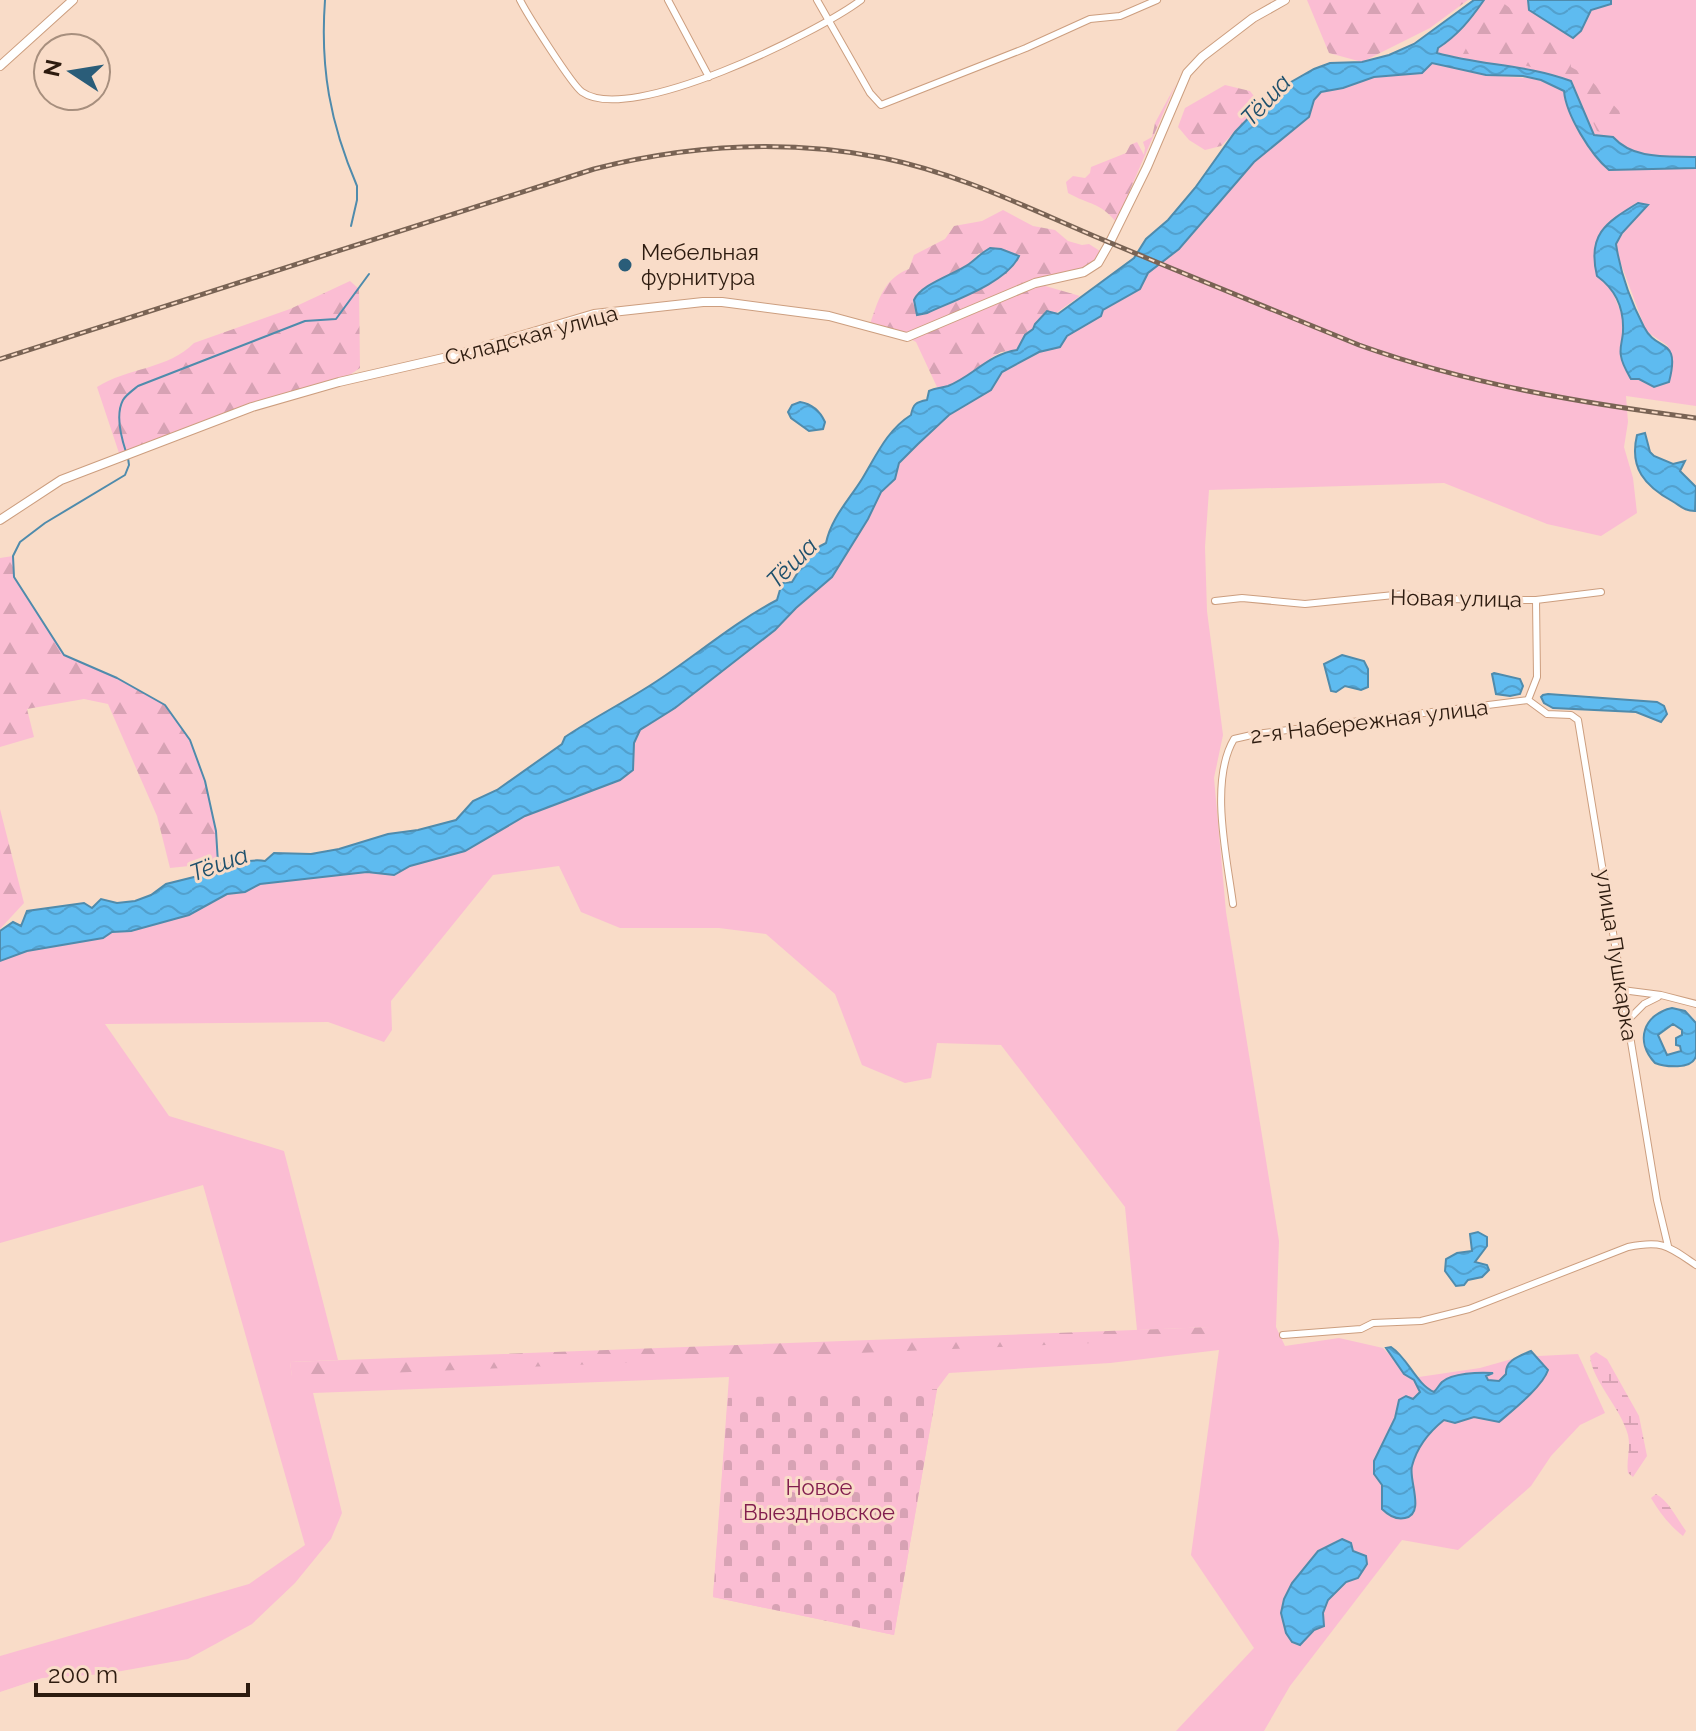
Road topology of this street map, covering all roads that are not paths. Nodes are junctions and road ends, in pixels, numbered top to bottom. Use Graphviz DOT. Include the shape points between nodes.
graph roads {
  1 [pos="73,0"];
  2 [pos="520,0"];
  3 [pos="668,0"];
  4 [pos="817,0"];
  5 [pos="861,0"];
  6 [pos="1157,0"];
  7 [pos="1285,0"];
  8 [pos="829,21"];
  9 [pos="0,66"];
  10 [pos="709,77"];
  11 [pos="0,520"];
  12 [pos="1601,592"];
  13 [pos="1536,600"];
  14 [pos="1215,601"];
  15 [pos="1528,700"];
  16 [pos="1233,904"];
  17 [pos="1622,990"];
  18 [pos="1661,995"];
  19 [pos="1696,1004"];
  20 [pos="1627,1021"];
  21 [pos="1668,1246"];
  22 [pos="1696,1265"];
  23 [pos="1283,1335"];
  1 -- 9 [label="street"];
  2 -- 10 [label="street" via="580,92 603,101 672,90"];
  3 -- 10 [label="street"];
  4 -- 8 [label="street"];
  5 -- 8 [label="street"];
  6 -- 8 [label="street" via="1120,16 1090,19 881,105"];
  7 -- 11 [label="street, Складская улица" via="1242,26 1187,73 1110,242 1098,263 1084,272 1035,283 907,337 829,316 734,303 594,314 252,407 61,480"];
  8 -- 10 [label="street"];
  12 -- 13 [label="street, Новая улица"];
  13 -- 14 [label="street, Новая улица" via="1404,594 1305,604"];
  13 -- 15 [label="street" via="1539,654"];
  15 -- 16 [label="street, 2-я Набережная улица" via="1234,739 1228,749 1222,808"];
  15 -- 17 [label="street, улица Пушкарка" via="1547,714 1578,720"];
  17 -- 18 [label="street"];
  17 -- 20 [label="street, улица Пушкарка"];
  18 -- 19 [label="street"];
  18 -- 20 [label="street"];
  20 -- 21 [label="street, улица Пушкарка"];
  21 -- 22 [label="street"];
  21 -- 23 [label="street" via="1628,1247 1469,1309 1421,1321"];
}
